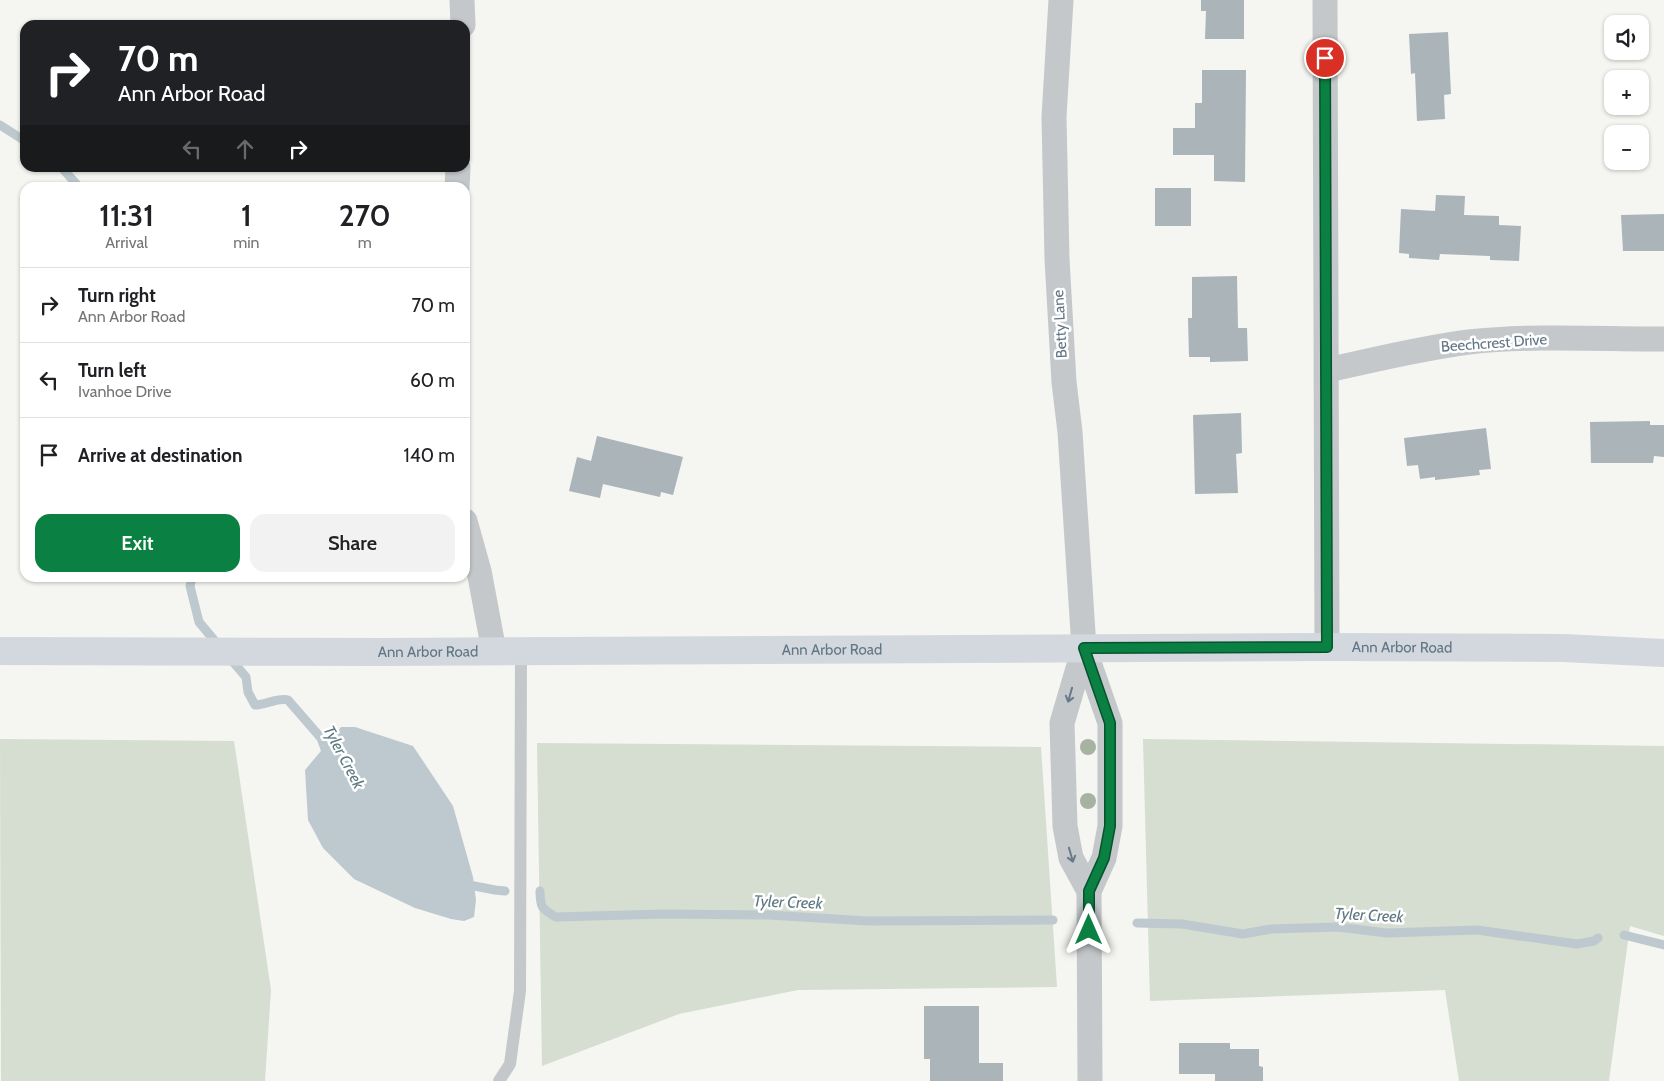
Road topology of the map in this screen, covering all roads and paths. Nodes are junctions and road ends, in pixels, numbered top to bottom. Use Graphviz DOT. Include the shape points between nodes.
graph roads {
  1 [pos="462,0"];
  2 [pos="1061,0"];
  3 [pos="1325,0"];
  4 [pos="463,20"];
  5 [pos="1664,338"];
  6 [pos="1327,370"];
  7 [pos="470,539"];
  8 [pos="1327,647"];
  9 [pos="1084,648"];
  10 [pos="0,651"];
  11 [pos="494,651"];
  12 [pos="521,651"];
  13 [pos="1664,653"];
  14 [pos="1089,891"];
  15 [pos="499,1081"];
  16 [pos="1090,1081"];
  1 -- 4 [label="street"];
  2 -- 9 [label="street, Betty Lane" via="1054,118 1057,259"];
  3 -- 6 [label="street"];
  5 -- 6 [label="street, Beechcrest Drive" via="1470,342"];
  6 -- 8 [label="street"];
  7 -- 11 [label="street"];
  8 -- 9 [label="main road, Ann Arbor Road"];
  8 -- 13 [label="main road, Ann Arbor Road" via="1564,648"];
  9 -- 12 [label="main road, Ann Arbor Road"];
  9 -- 14 [label="street" via="1110,723 1110,826 1104,858"];
  9 -- 14 [label="street, one-way" via="1062,723 1065,826 1071,858"];
  10 -- 11 [label="main road, Ann Arbor Road"];
  11 -- 12 [label="main road, Ann Arbor Road"];
  12 -- 15 [label="lane" via="520,991 510,1064"];
  14 -- 16 [label="street"];
}
